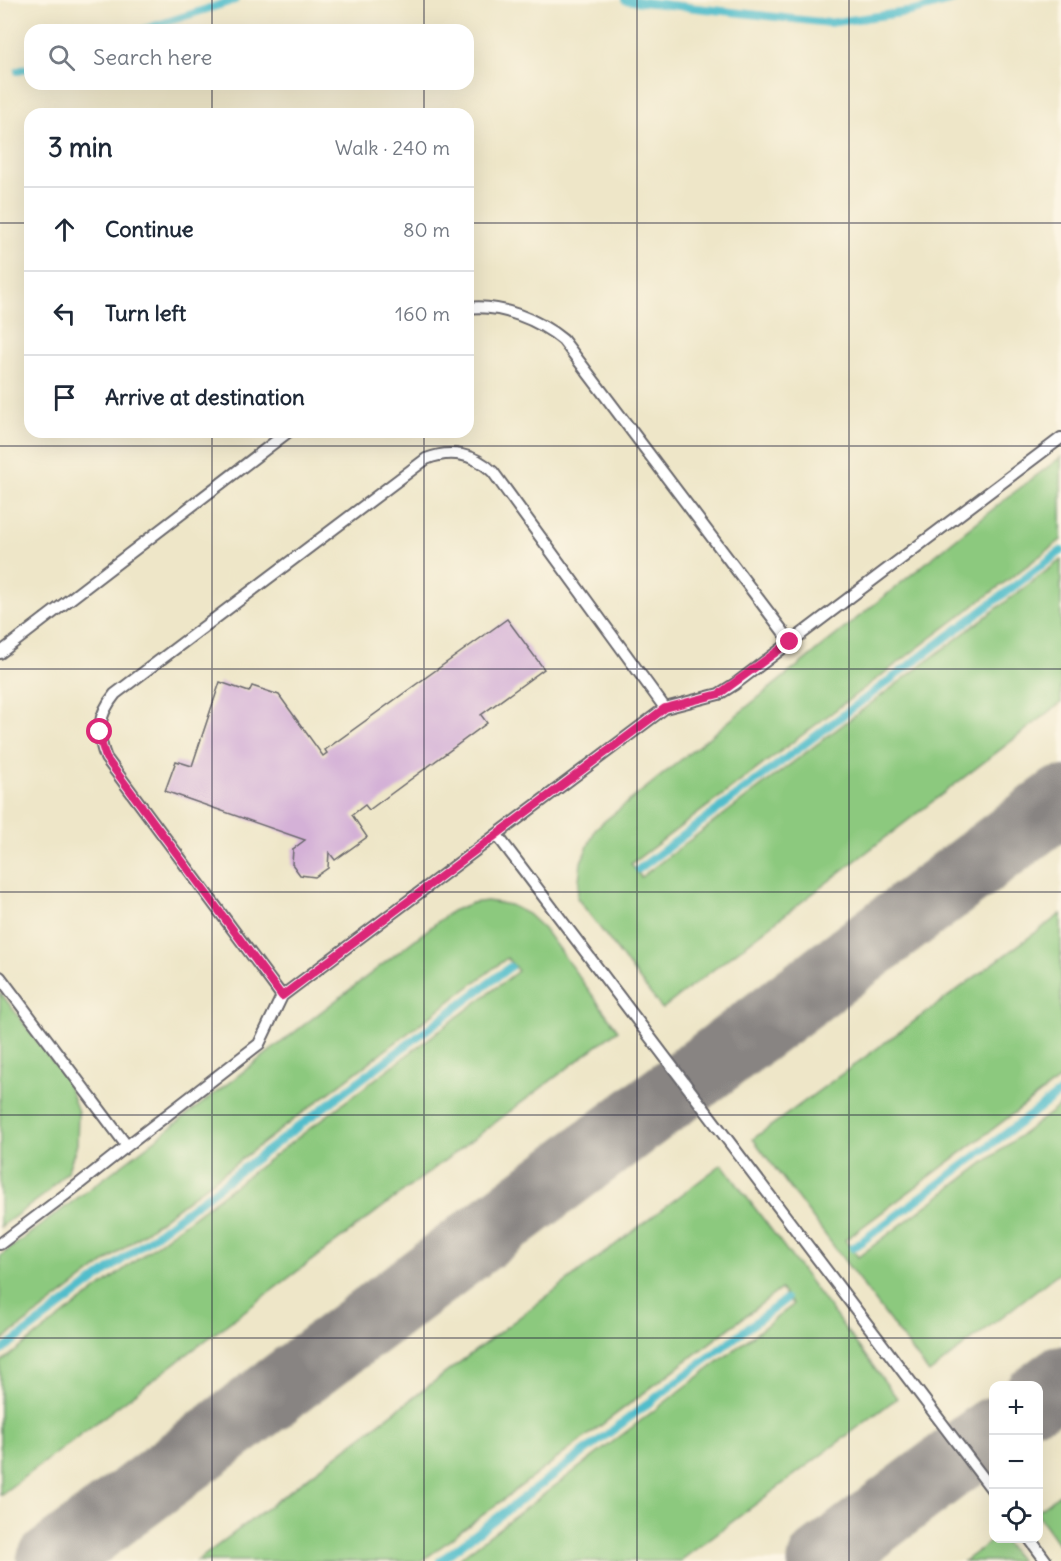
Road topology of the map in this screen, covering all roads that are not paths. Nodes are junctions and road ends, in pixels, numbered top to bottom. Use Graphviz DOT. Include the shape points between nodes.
graph roads {
  1 [pos="474,308"];
  2 [pos="280,438"];
  3 [pos="1061,438"];
  4 [pos="790,642"];
  5 [pos="0,653"];
  6 [pos="665,708"];
  7 [pos="497,835"];
  8 [pos="0,977"];
  9 [pos="282,996"];
  10 [pos="127,1146"];
  11 [pos="0,1244"];
  12 [pos="991,1489"];
  13 [pos="1032,1543"];
  14 [pos="1046,1561"];
  1 -- 4 [label="lane" via="493,309 534,321 563,340"];
  2 -- 5 [label="lane"];
  3 -- 4 [label="lane"];
  4 -- 6 [label="lane" via="719,694"];
  6 -- 7 [label="lane"];
  6 -- 9 [label="lane" via="493,472 482,462 454,453 426,459 115,694 101,719 106,758"];
  7 -- 9 [label="lane"];
  7 -- 12 [label="lane"];
  8 -- 10 [label="lane"];
  9 -- 10 [label="lane" via="259,1044"];
  10 -- 11 [label="lane"];
  13 -- 14 [label="lane"];
}
